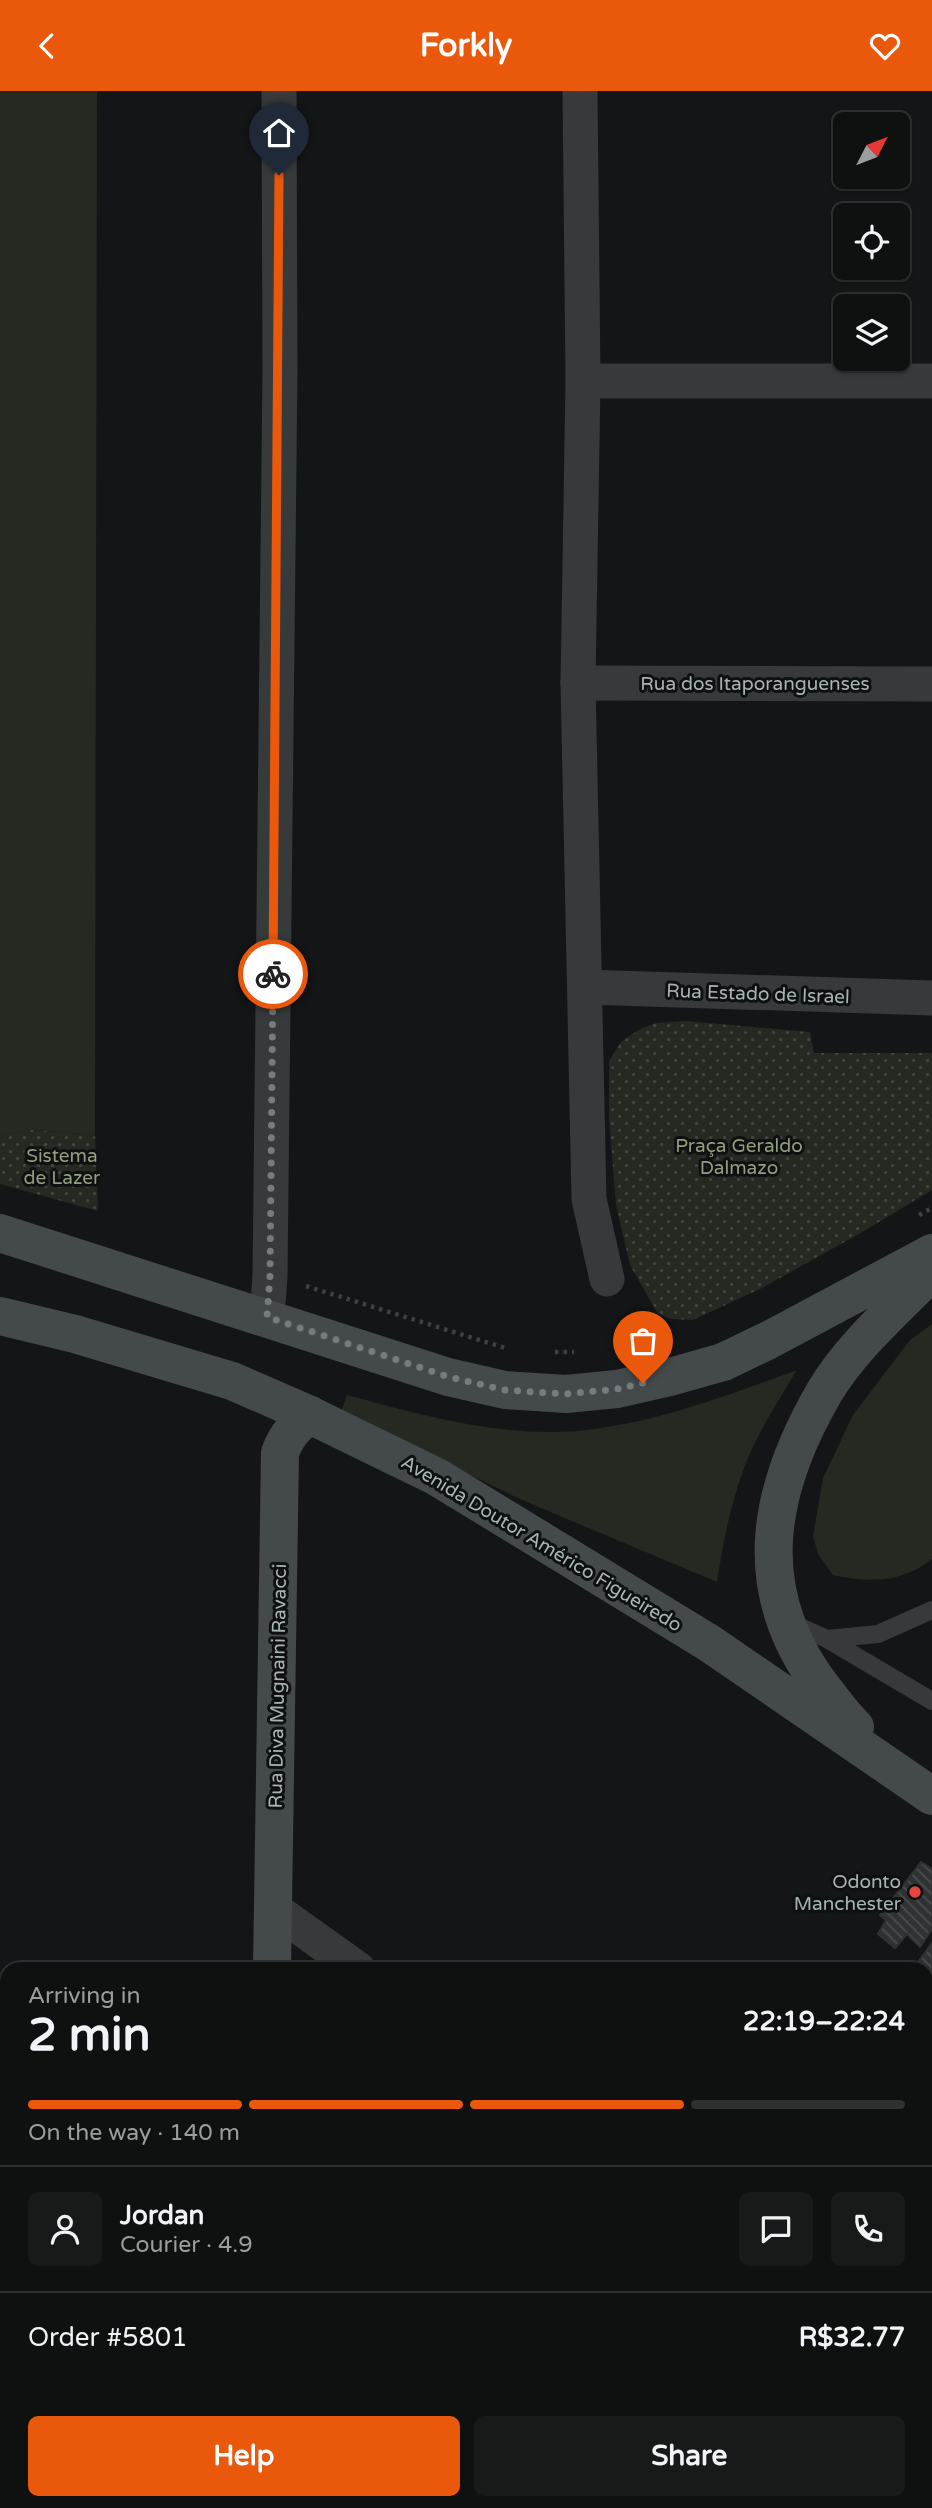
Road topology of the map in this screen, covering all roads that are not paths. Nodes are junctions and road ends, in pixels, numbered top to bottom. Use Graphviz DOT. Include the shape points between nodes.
graph roads {
  1 [pos="279,91"];
  2 [pos="580,91"];
  3 [pos="583,381"];
  4 [pos="932,381"];
  5 [pos="578,683"];
  6 [pos="932,684"];
  7 [pos="585,987"];
  8 [pos="932,998"];
  9 [pos="0,1233"];
  10 [pos="0,1253"];
  11 [pos="932,1253"];
  12 [pos="932,1271"];
  13 [pos="607,1279"];
  14 [pos="190,1296"];
  15 [pos="0,1316"];
  16 [pos="267,1317"];
  17 [pos="310,1415"];
  18 [pos="932,1610"];
  19 [pos="784,1620"];
  20 [pos="827,1639"];
  21 [pos="932,1701"];
  22 [pos="922,1788"];
  23 [pos="274,1909"];
  24 [pos="272,1962"];
  25 [pos="348,1962"];
  1 -- 16 [label="street"];
  2 -- 3 [label="street"];
  3 -- 4 [label="street"];
  3 -- 5 [label="street"];
  5 -- 6 [label="street, Rua dos Itaporanguenses"];
  5 -- 7 [label="street"];
  7 -- 8 [label="street, Rua Estado de Israel"];
  7 -- 13 [label="street" via="589,1199"];
  9 -- 14 [label="main road"];
  10 -- 14 [label="main road"];
  11 -- 16 [label="main road" via="723,1362 617,1389 566,1394 505,1390 449,1377"];
  12 -- 19 [label="main road" via="854,1352 826,1390 799,1444 774,1524 775,1587"];
  14 -- 16 [label="main road"];
  15 -- 17 [label="main road, Avenida Doutor Américo Figueiredo" via="75,1333 232,1381"];
  17 -- 22 [label="main road, Avenida Doutor Américo Figueiredo" via="449,1484 709,1643"];
  17 -- 23 [label="main road, Rua Diva Mugnaini Ravacci" via="285,1439 280,1453"];
  18 -- 20 [label="lane" via="878,1634"];
  19 -- 20 [label="lane"];
  19 -- 22 [label="main road" via="800,1653 850,1722"];
  20 -- 21 [label="lane"];
  23 -- 24 [label="main road, Rua Diva Mugnaini Ravacci"];
  23 -- 25 [label="street"];
}
